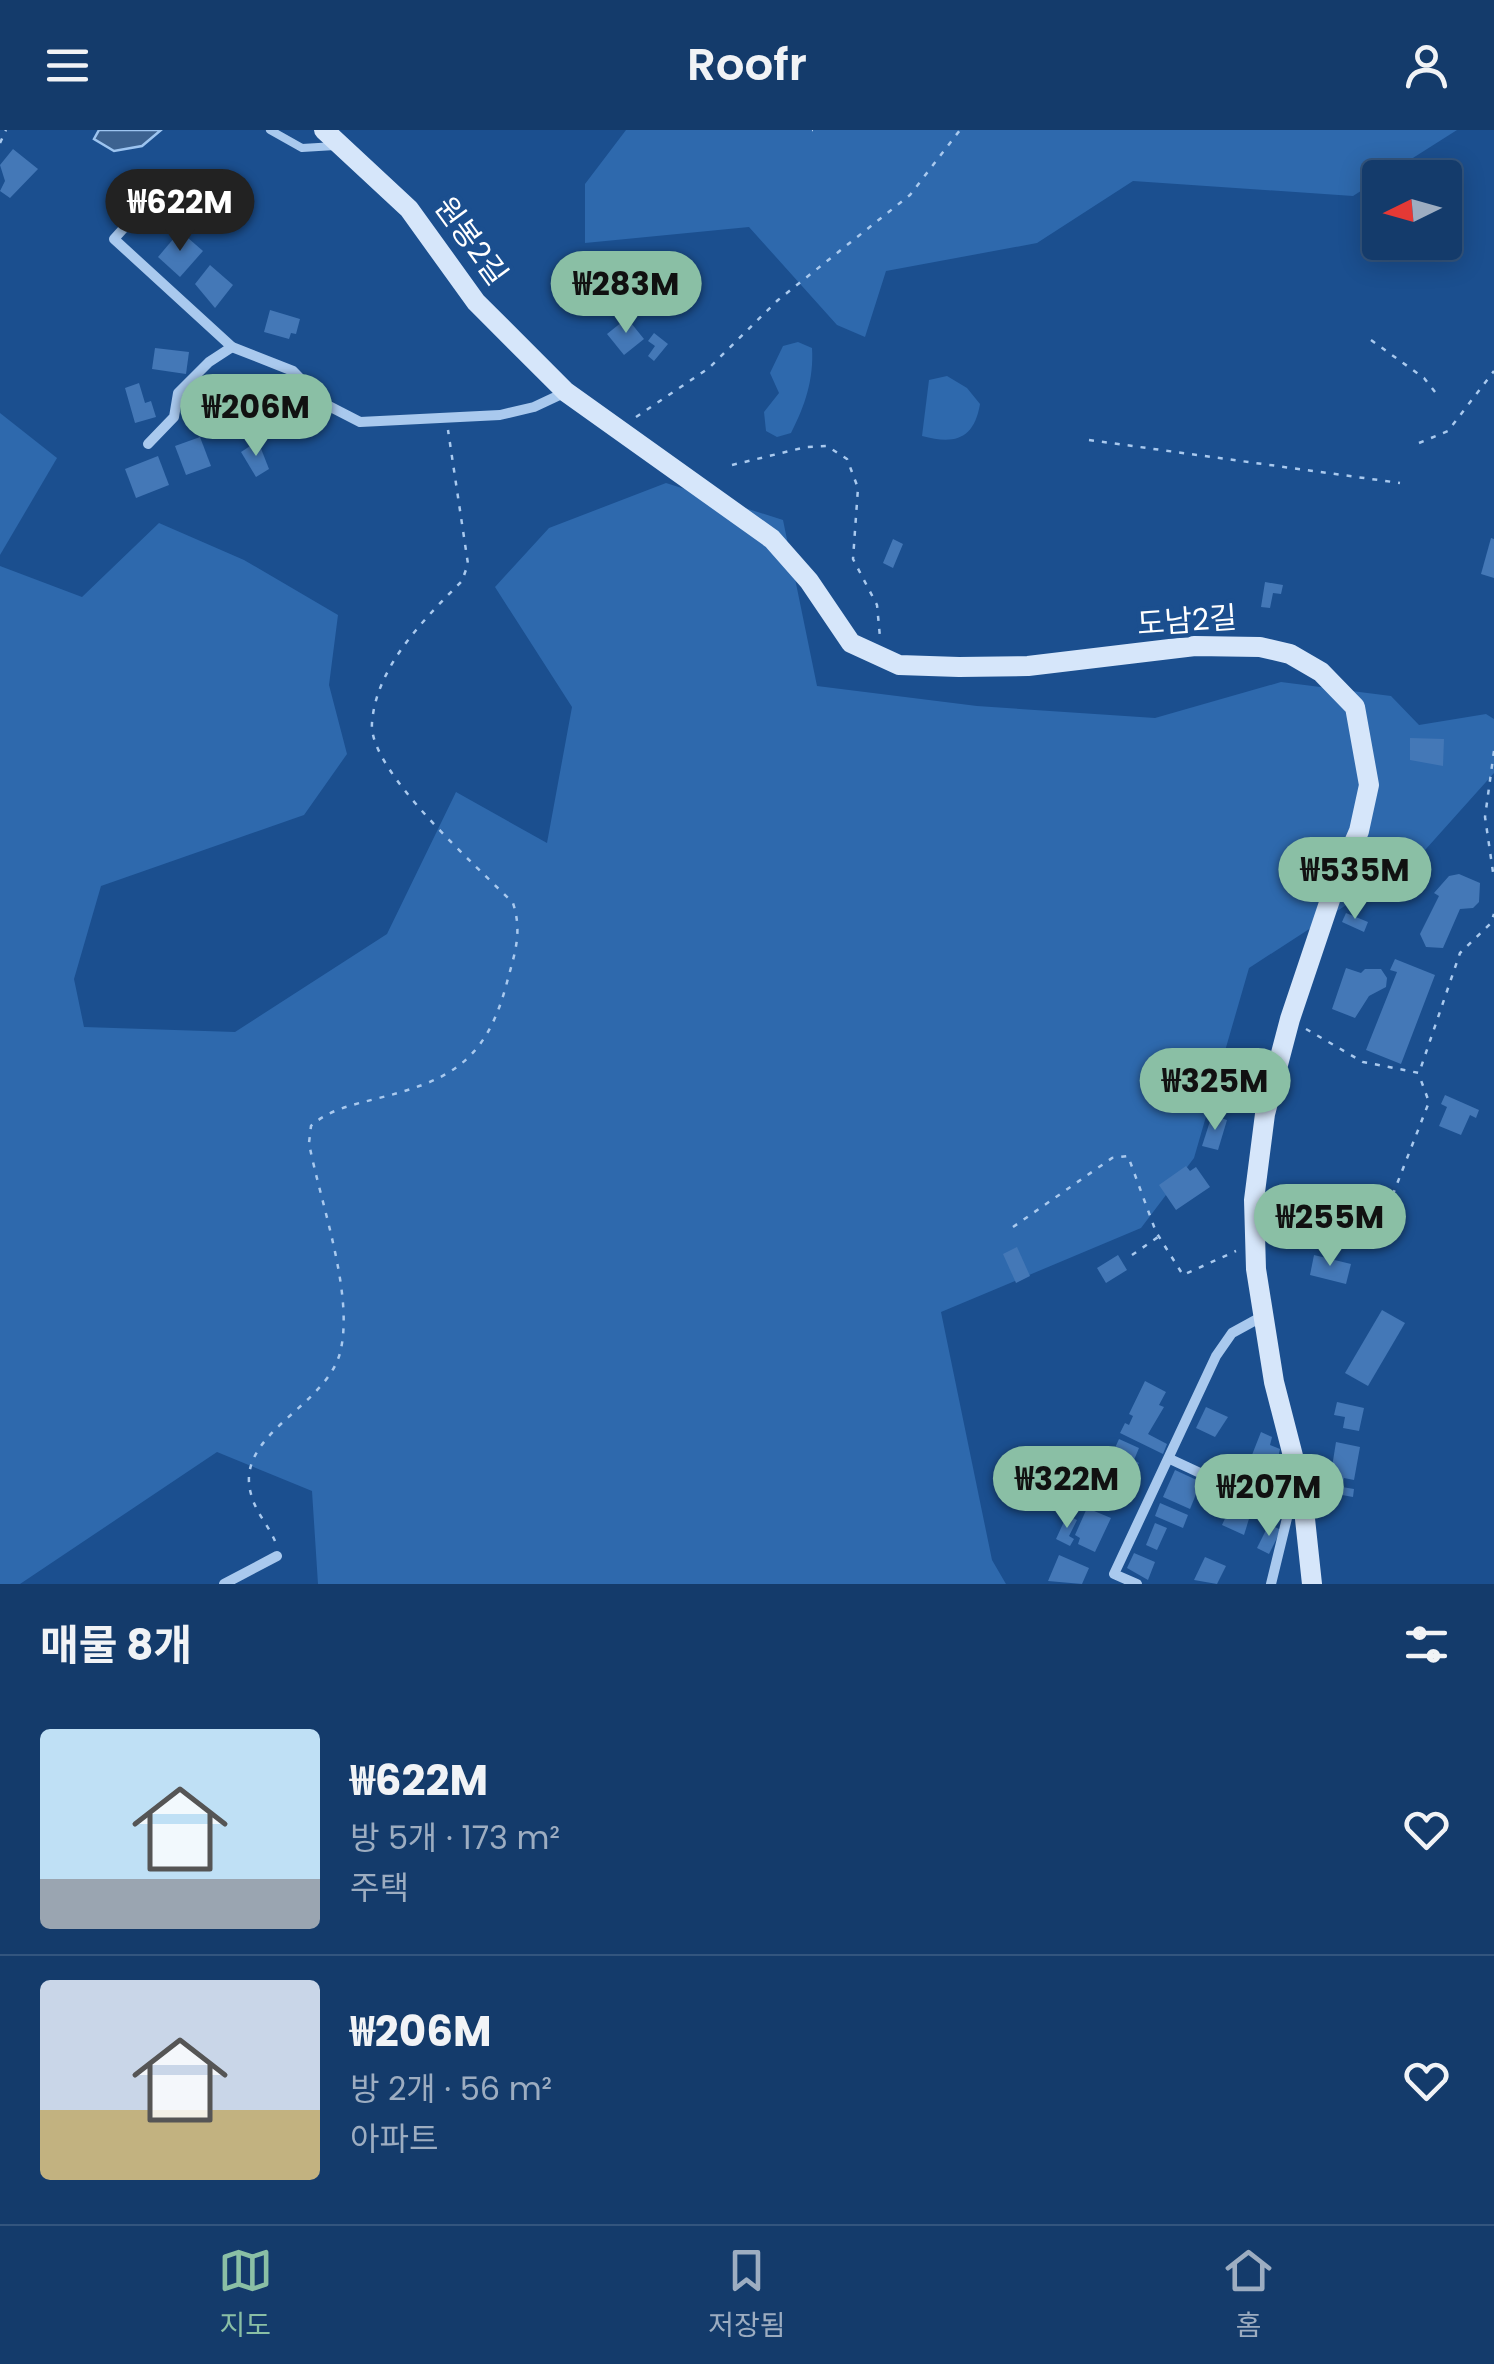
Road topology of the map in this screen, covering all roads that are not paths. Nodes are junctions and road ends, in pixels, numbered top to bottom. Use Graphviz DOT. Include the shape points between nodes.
graph roads {
  1 [pos="270,130"];
  2 [pos="324,130"];
  3 [pos="343,146"];
  4 [pos="151,198"];
  5 [pos="232,347"];
  6 [pos="566,392"];
  7 [pos="148,444"];
  8 [pos="1265,1314"];
  9 [pos="1291,1450"];
  10 [pos="1170,1460"];
  11 [pos="1288,1514"];
  12 [pos="277,1556"];
  13 [pos="224,1584"];
  14 [pos="1136,1584"];
  15 [pos="1270,1584"];
  16 [pos="1312,1584"];
  1 -- 3 [label="lane" via="302,148"];
  2 -- 3 [label="main road, 원봉2길"];
  3 -- 6 [label="main road, 원봉2길" via="410,209 476,302"];
  4 -- 5 [label="street" via="114,239"];
  5 -- 6 [label="street" via="293,371 341,416 360,422 500,415"];
  5 -- 7 [label="street" via="178,393 174,416"];
  6 -- 8 [label="main road, 도남2길" via="772,539 851,643 899,666 1028,666 1194,646 1260,647 1290,654 1336,684 1355,707 1369,785 1359,831 1290,1020 1265,1114 1254,1200"];
  8 -- 9 [label="main road, 도남2길"];
  8 -- 10 [label="street" via="1232,1333 1216,1356"];
  9 -- 11 [label="street, 도남2길"];
  9 -- 16 [label="main road"];
  10 -- 11 [label="street"];
  10 -- 14 [label="street" via="1114,1574"];
  11 -- 15 [label="street, 도남2길"];
  12 -- 13 [label="street"];
}
